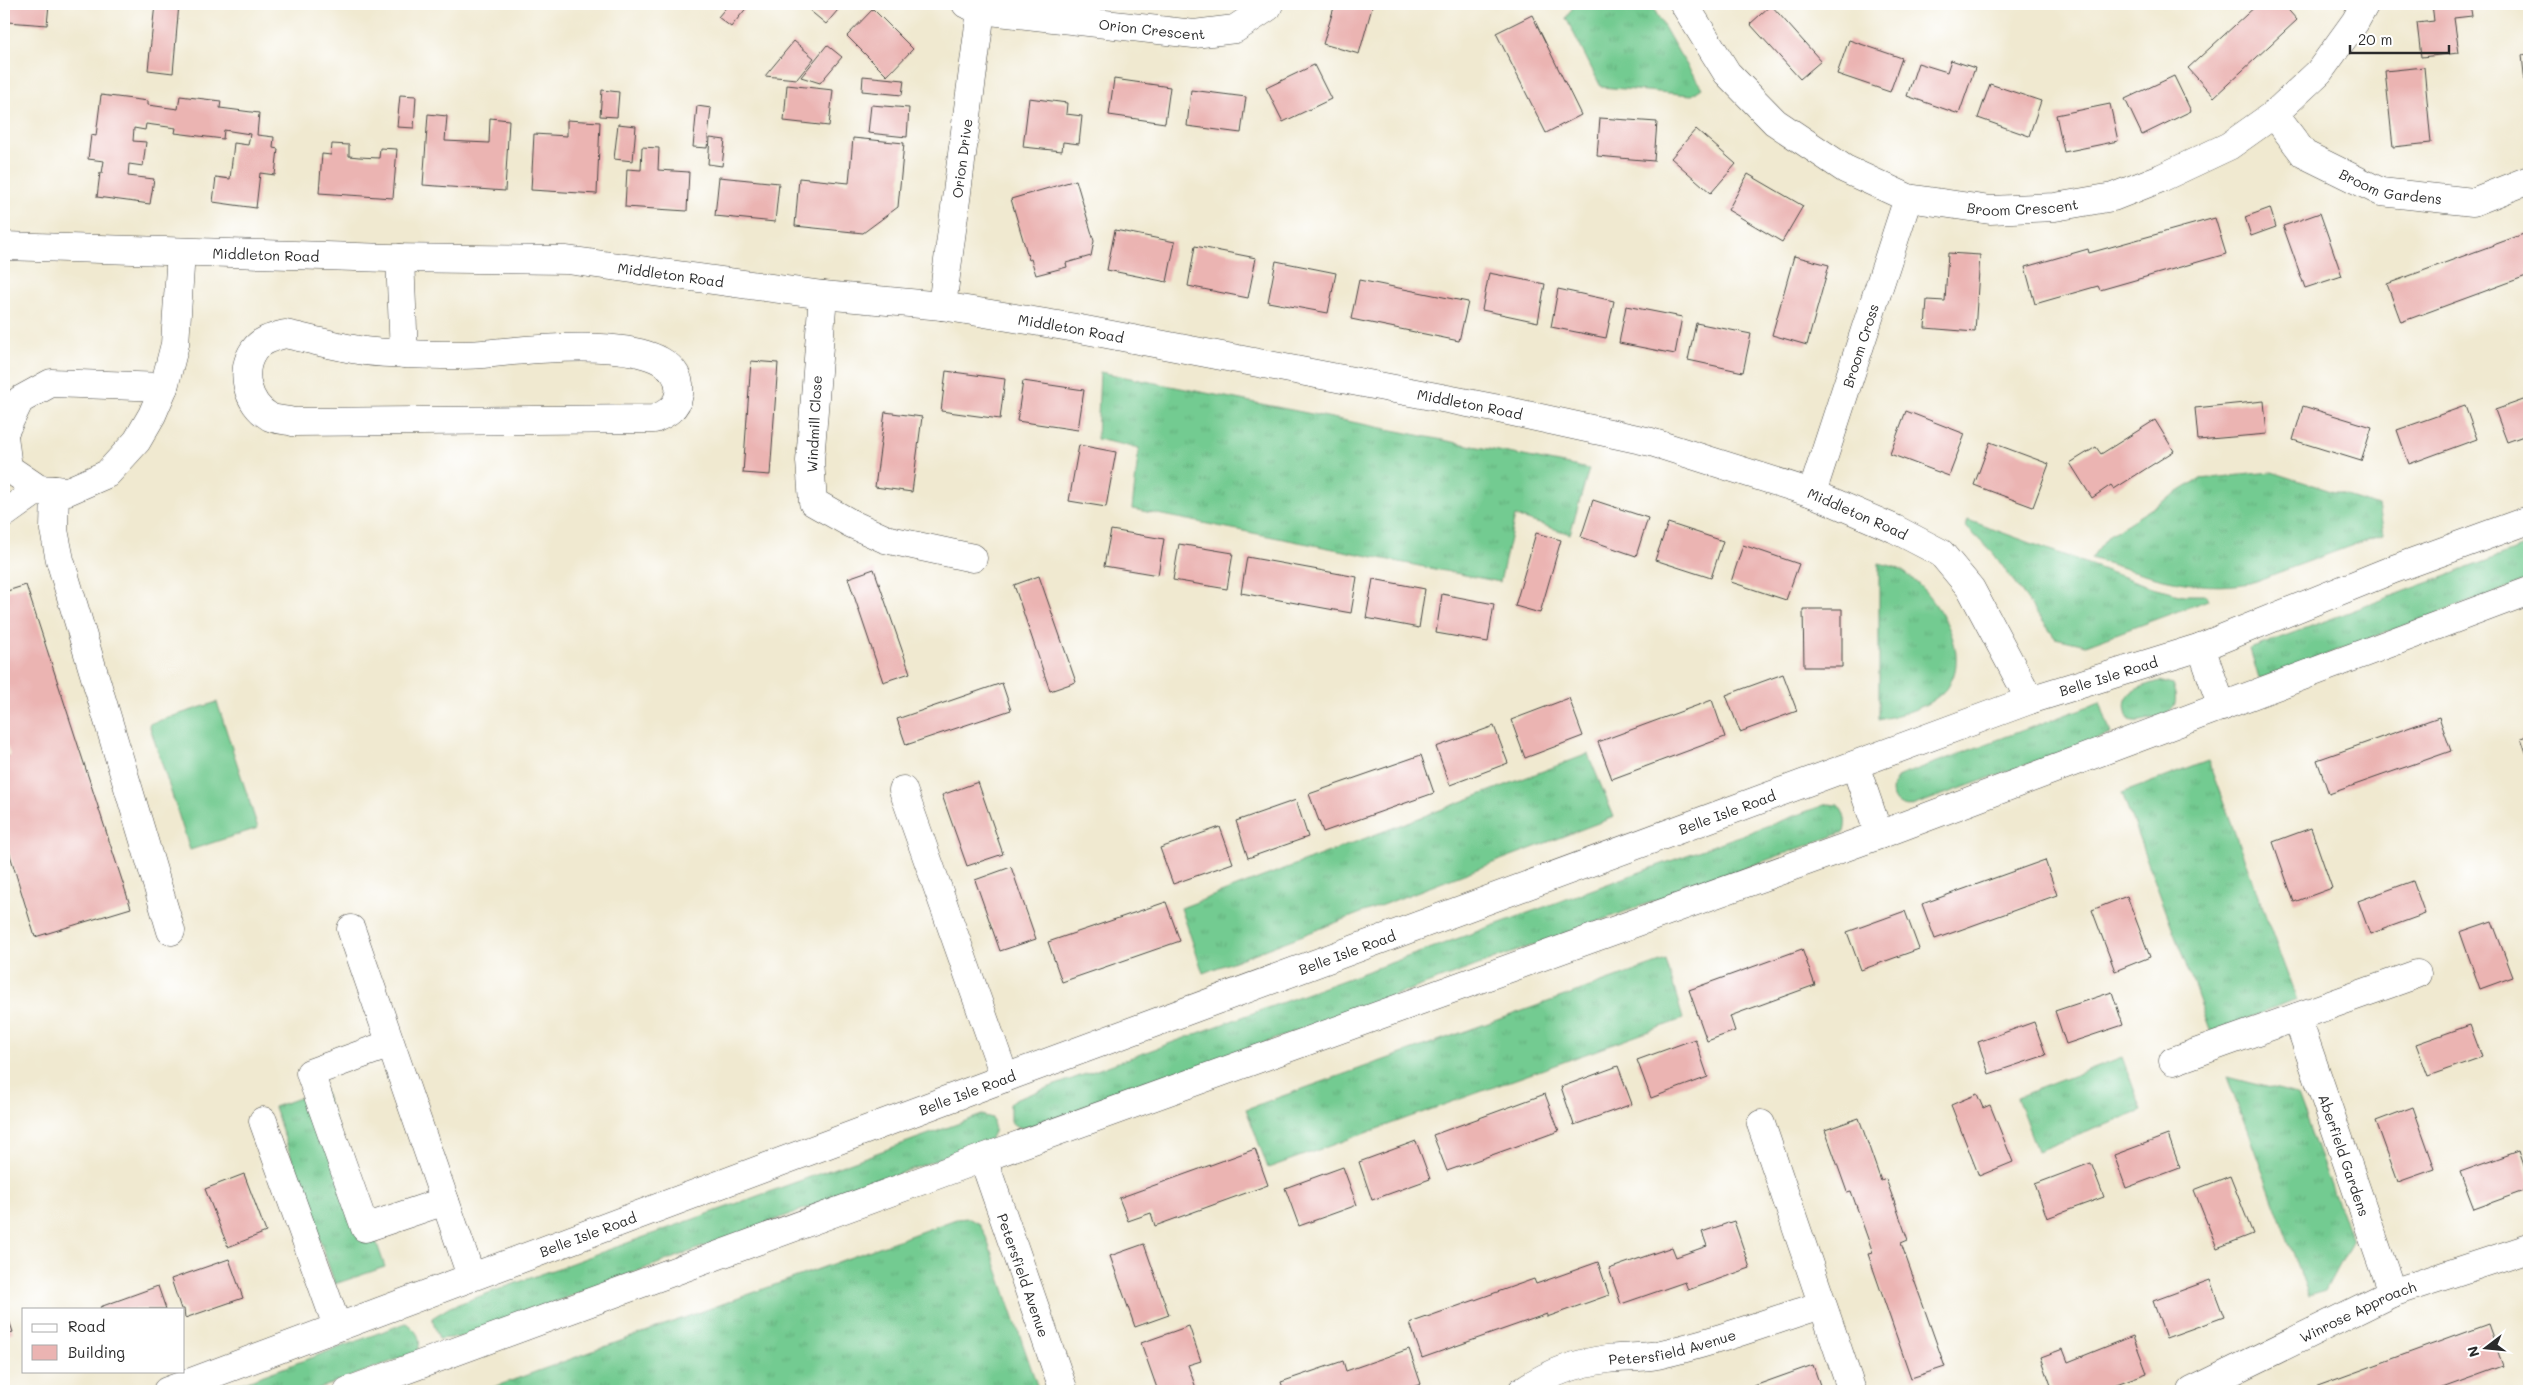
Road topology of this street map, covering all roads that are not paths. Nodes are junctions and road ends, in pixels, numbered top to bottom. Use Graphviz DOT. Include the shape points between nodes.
graph roads {
  1 [pos="1269,4"];
  2 [pos="1684,4"];
  3 [pos="2365,4"];
  4 [pos="973,7"];
  5 [pos="2274,114"];
  6 [pos="2529,180"];
  7 [pos="1908,198"];
  8 [pos="4,246"];
  9 [pos="181,252"];
  10 [pos="400,258"];
  11 [pos="823,294"];
  12 [pos="942,306"];
  13 [pos="404,354"];
  14 [pos="164,387"];
  15 [pos="4,434"];
  16 [pos="47,490"];
  17 [pos="1812,493"];
  18 [pos="4,514"];
  19 [pos="2529,520"];
  20 [pos="973,558"];
  21 [pos="2529,591"];
  22 [pos="2201,648"];
  23 [pos="2030,700"];
  24 [pos="2222,706"];
  25 [pos="1855,766"];
  26 [pos="903,790"];
  27 [pos="1879,835"];
  28 [pos="351,929"];
  29 [pos="172,931"];
  30 [pos="2417,974"];
  31 [pos="2296,1017"];
  32 [pos="390,1044"];
  33 [pos="2173,1062"];
  34 [pos="1005,1078"];
  35 [pos="263,1121"];
  36 [pos="1761,1124"];
  37 [pos="983,1158"];
  38 [pos="445,1201"];
  39 [pos="2529,1248"];
  40 [pos="471,1276"];
  41 [pos="2392,1293"];
  42 [pos="1822,1305"];
  43 [pos="337,1326"];
  44 [pos="167,1391"];
  45 [pos="348,1391"];
  46 [pos="1064,1391"];
  47 [pos="1522,1391"];
  48 [pos="1852,1391"];
  49 [pos="2192,1391"];
  1 -- 4 [label="street, Orion Crescent" via="1235,29 1194,34"];
  2 -- 7 [label="street, Broom Crescent" via="1727,73 1775,122 1845,169"];
  3 -- 5 [label="street, Broom Crescent" via="2319,72"];
  4 -- 12 [label="street, Orion Drive"];
  5 -- 6 [label="street, Broom Gardens" via="2304,154 2380,192 2472,202"];
  5 -- 7 [label="street, Broom Crescent" via="2229,146 2113,197 2055,207 1990,210"];
  7 -- 17 [label="street, Broom Cross"];
  8 -- 9 [label="street, Middleton Road"];
  9 -- 10 [label="street, Middleton Road"];
  9 -- 14 [label="street" via="175,344"];
  10 -- 11 [label="street, Middleton Road" via="567,260"];
  10 -- 13 [label="street"];
  11 -- 12 [label="street, Middleton Road"];
  11 -- 20 [label="street, Windmill Close" via="810,460 813,502 885,539"];
  12 -- 17 [label="street, Middleton Road" via="1070,327 1499,409 1651,442"];
  13 -- 13 [label="street" via="616,348 665,364 680,385 679,396 675,405 654,419 293,422 272,418 260,409 248,388 247,365 254,349 267,339 285,334 360,351"];
  14 -- 15 [label="street" via="51,383 20,400"];
  14 -- 16 [label="street" via="137,441 107,474 68,491"];
  15 -- 16 [label="street" via="8,468"];
  16 -- 18 [label="street"];
  16 -- 29 [label="street" via="60,560"];
  17 -- 23 [label="street, Middleton Road" via="1941,553 1971,589"];
  19 -- 22 [label="street, Belle Isle Road" via="2394,569"];
  21 -- 24 [label="street"];
  22 -- 23 [label="street, Belle Isle Road"];
  22 -- 24 [label="street"];
  23 -- 25 [label="street, Belle Isle Road"];
  24 -- 27 [label="street"];
  25 -- 27 [label="street"];
  25 -- 34 [label="street, Belle Isle Road"];
  26 -- 34 [label="street"];
  27 -- 37 [label="street"];
  28 -- 32 [label="street"];
  30 -- 31 [label="street"];
  31 -- 33 [label="street"];
  31 -- 41 [label="street, Aberfield Gardens"];
  32 -- 38 [label="street"];
  32 -- 38 [label="street" via="310,1073 365,1228"];
  34 -- 40 [label="street, Belle Isle Road"];
  35 -- 43 [label="street"];
  36 -- 42 [label="street"];
  37 -- 45 [label="street"];
  37 -- 46 [label="street, Petersfield Avenue"];
  38 -- 40 [label="street"];
  39 -- 41 [label="street, Winrose Approach"];
  40 -- 43 [label="street, Belle Isle Road"];
  41 -- 49 [label="street, Winrose Approach"];
  42 -- 47 [label="street, Petersfield Avenue" via="1655,1356 1607,1359 1566,1369 1534,1382"];
  42 -- 48 [label="street"];
  43 -- 44 [label="street, Belle Isle Road"];
}
